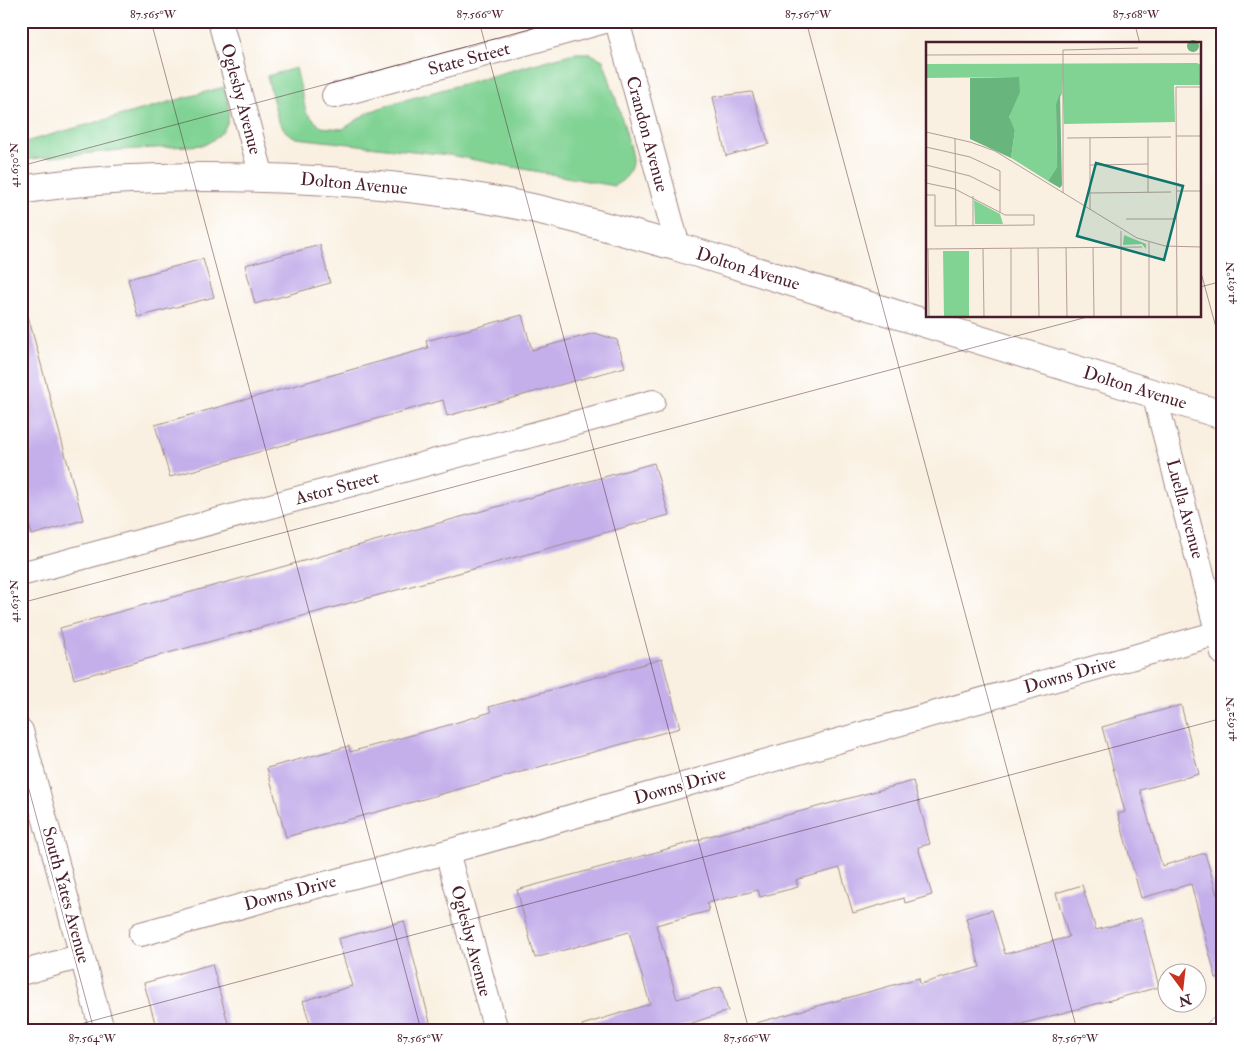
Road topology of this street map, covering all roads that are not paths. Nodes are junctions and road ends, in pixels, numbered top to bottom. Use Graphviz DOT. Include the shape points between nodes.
graph roads {
  1 [pos="220,21"];
  2 [pos="605,21"];
  3 [pos="617,21"];
  4 [pos="334,96"];
  5 [pos="262,177"];
  6 [pos="21,190"];
  7 [pos="678,247"];
  8 [pos="1154,394"];
  9 [pos="653,402"];
  10 [pos="1223,415"];
  11 [pos="21,574"];
  12 [pos="1220,643"];
  13 [pos="21,731"];
  14 [pos="447,852"];
  15 [pos="141,934"];
  16 [pos="82,956"];
  17 [pos="21,973"];
  18 [pos="1223,1028"];
  19 [pos="102,1030"];
  20 [pos="496,1030"];
  21 [pos="1218,1030"];
  1 -- 5 [label="street, Oglesby Avenue"];
  2 -- 4 [label="street, State Street"];
  3 -- 7 [label="street, Crandon Avenue"];
  5 -- 6 [label="street" via="160,178"];
  5 -- 7 [label="street, Dolton Avenue" via="357,182 518,205"];
  7 -- 8 [label="street, Dolton Avenue"];
  8 -- 10 [label="street, Dolton Avenue"];
  8 -- 12 [label="street, Luella Avenue"];
  9 -- 11 [label="street, Astor Street"];
  12 -- 14 [label="street, Downs Drive"];
  13 -- 16 [label="street, South Yates Avenue"];
  14 -- 15 [label="street, Downs Drive"];
  14 -- 20 [label="street, Oglesby Avenue"];
  16 -- 17 [label="street"];
  16 -- 19 [label="street, South Yates Avenue"];
  18 -- 21 [label="street"];
}
